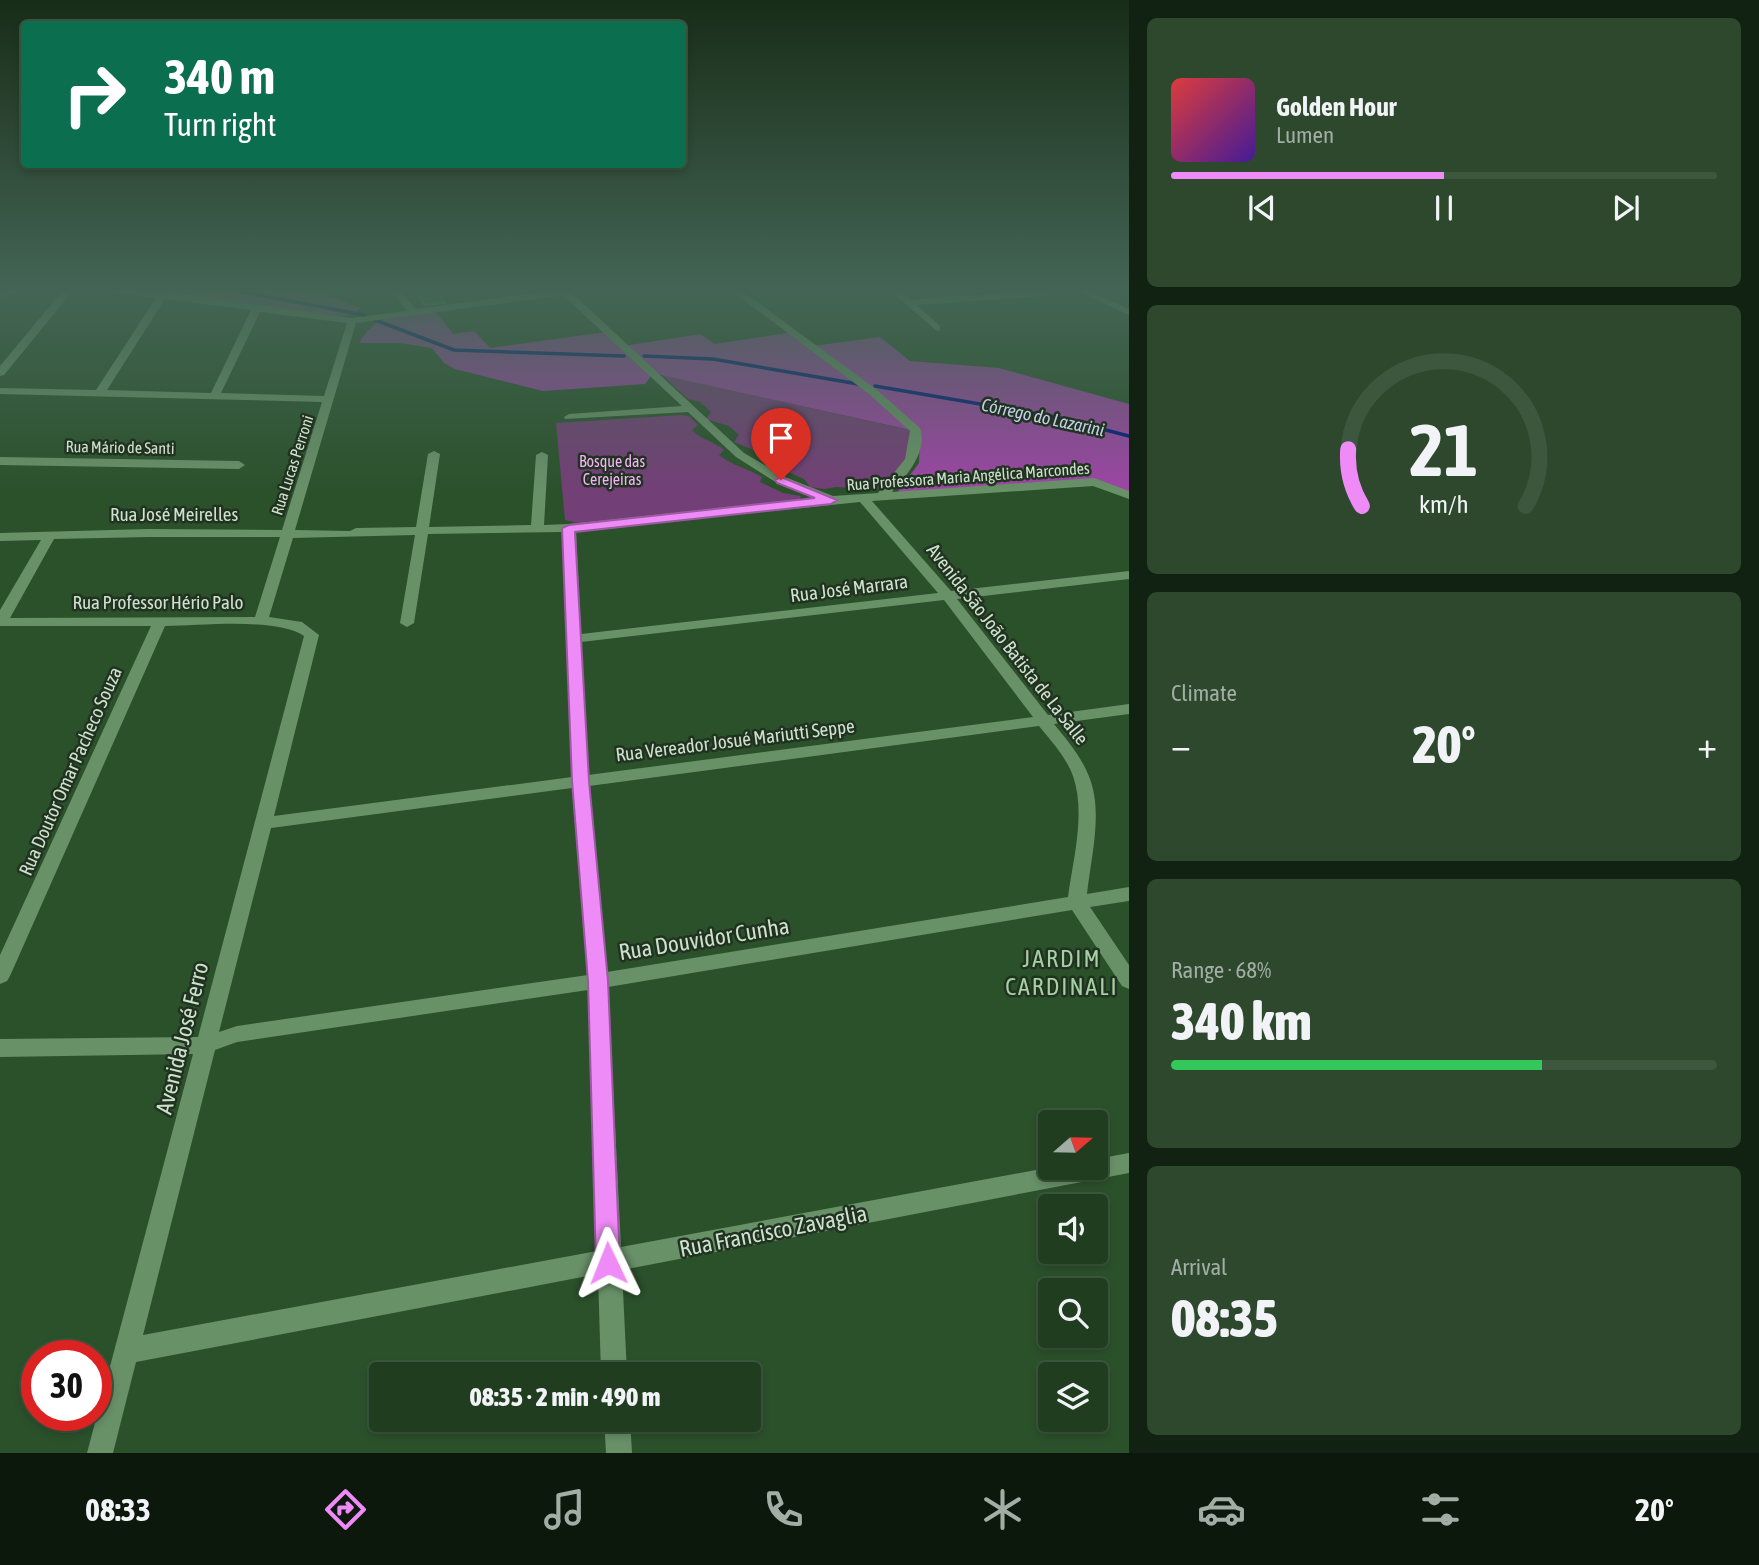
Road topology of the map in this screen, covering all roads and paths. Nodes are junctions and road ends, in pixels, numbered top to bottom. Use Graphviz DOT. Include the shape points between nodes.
graph roads {
  1 [pos="14,356"];
  2 [pos="123,356"];
  3 [pos="234,356"];
  4 [pos="342,356"];
  5 [pos="633,356"];
  6 [pos="824,356"];
  7 [pos="0,373"];
  8 [pos="0,391"];
  9 [pos="99,394"];
  10 [pos="214,397"];
  11 [pos="330,399"];
  12 [pos="690,410"];
  13 [pos="569,417"];
  14 [pos="434,454"];
  15 [pos="542,455"];
  16 [pos="0,461"];
  17 [pos="239,465"];
  18 [pos="1123,492"];
  19 [pos="881,497"];
  20 [pos="863,498"];
  21 [pos="831,500"];
  22 [pos="569,528"];
  23 [pos="422,530"];
  24 [pos="537,530"];
  25 [pos="286,533"];
  26 [pos="50,536"];
  27 [pos="0,537"];
  28 [pos="1129,575"];
  29 [pos="948,596"];
  30 [pos="261,620"];
  31 [pos="160,621"];
  32 [pos="0,622"];
  33 [pos="407,623"];
  34 [pos="312,635"];
  35 [pos="573,639"];
  36 [pos="1129,709"];
  37 [pos="1045,722"];
  38 [pos="580,781"];
  39 [pos="263,823"];
  40 [pos="1129,894"];
  41 [pos="1077,903"];
  42 [pos="0,976"];
  43 [pos="598,981"];
  44 [pos="1129,981"];
  45 [pos="205,1045"];
  46 [pos="0,1048"];
  47 [pos="1129,1163"];
  48 [pos="608,1263"];
  49 [pos="127,1351"];
  50 [pos="613,1362"];
  51 [pos="618,1432"];
  52 [pos="100,1453"];
  53 [pos="619,1453"];
  1 -- 7 [label="street"];
  2 -- 9 [label="street"];
  3 -- 10 [label="street"];
  4 -- 11 [label="street, Rua Lucas Perroni"];
  5 -- 12 [label="street"];
  6 -- 19 [label="street" via="916,430 917,446 911,461"];
  8 -- 9 [label="street"];
  9 -- 10 [label="street"];
  10 -- 11 [label="street"];
  11 -- 25 [label="street, Rua Lucas Perroni"];
  12 -- 13 [label="street"];
  12 -- 21 [label="street" via="740,455 781,480"];
  14 -- 23 [label="street"];
  15 -- 24 [label="street"];
  16 -- 17 [label="street, Rua Mário de Santi"];
  18 -- 19 [label="street, Rua Professora Maria Angélica Marcondes" via="1094,482"];
  19 -- 20 [label="street, Rua Professora Maria Angélica Marcondes"];
  20 -- 21 [label="street, Rua Professora Maria Angélica Marcondes"];
  20 -- 29 [label="street, Avenida São João Batista de La Salle"];
  21 -- 22 [label="street, Rua Professora Maria Angélica Marcondes"];
  22 -- 24 [label="street, Rua Professora Maria Angélica Marcondes"];
  22 -- 35 [label="street"];
  23 -- 24 [label="street, Rua Professora Maria Angélica Marcondes"];
  23 -- 25 [label="street, Rua José Meirelles"];
  23 -- 33 [label="street"];
  25 -- 26 [label="street, Rua José Meirelles"];
  25 -- 30 [label="street, Rua Lucas Perroni"];
  26 -- 27 [label="street, Rua José Meirelles"];
  26 -- 32 [label="street"];
  28 -- 29 [label="street, Rua José Marrara"];
  29 -- 35 [label="street, Rua José Marrara"];
  29 -- 37 [label="street, Avenida São João Batista de La Salle"];
  30 -- 31 [label="street, Rua Professor Hério Palo"];
  30 -- 34 [label="street, Rua Professor Hério Palo" via="288,622"];
  31 -- 32 [label="street, Rua Professor Hério Palo"];
  31 -- 42 [label="street, Rua Doutor Omar Pacheco Souza"];
  34 -- 39 [label="street, Avenida José Ferro"];
  35 -- 38 [label="street"];
  36 -- 37 [label="street, Rua Vereador Josué Mariutti Seppe"];
  37 -- 38 [label="street, Rua Vereador Josué Mariutti Seppe"];
  37 -- 41 [label="street, Avenida São João Batista de La Salle" via="1071,756 1088,804"];
  38 -- 39 [label="street, Rua Vereador Josué Mariutti Seppe"];
  38 -- 43 [label="street"];
  39 -- 45 [label="street, Avenida José Ferro"];
  40 -- 41 [label="street, Rua Douvidor Cunha"];
  41 -- 43 [label="street, Rua Douvidor Cunha"];
  41 -- 44 [label="street"];
  43 -- 45 [label="street, Rua Douvidor Cunha" via="236,1034"];
  43 -- 48 [label="street"];
  45 -- 46 [label="street, Rua Douvidor Cunha"];
  45 -- 49 [label="street, Avenida José Ferro"];
  47 -- 48 [label="street, Rua Francisco Zavaglia"];
  48 -- 49 [label="street, Rua Francisco Zavaglia"];
  48 -- 50 [label="street"];
  49 -- 52 [label="street, Avenida José Ferro"];
  51 -- 53 [label="street"];
}
